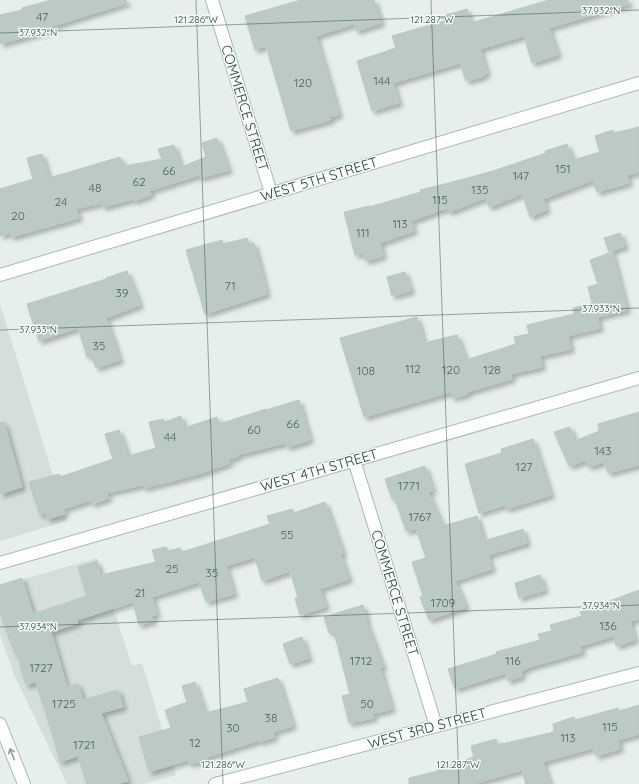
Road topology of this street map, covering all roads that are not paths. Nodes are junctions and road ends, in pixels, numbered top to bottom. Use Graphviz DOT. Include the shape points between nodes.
graph roads {
  1 [pos="212,0"];
  2 [pos="639,83"];
  3 [pos="271,193"];
  4 [pos="0,275"];
  5 [pos="639,378"];
  6 [pos="354,460"];
  7 [pos="0,563"];
  8 [pos="639,672"];
  9 [pos="0,724"];
  10 [pos="436,726"];
  11 [pos="24,784"];
  12 [pos="215,784"];
  1 -- 3 [label="street, COMMERCE STREET"];
  2 -- 3 [label="street, WEST 5TH STREET"];
  3 -- 4 [label="street, WEST 5TH STREET"];
  5 -- 6 [label="street, WEST 4TH STREET"];
  6 -- 7 [label="street, WEST 4TH STREET"];
  6 -- 10 [label="street, COMMERCE STREET"];
  8 -- 10 [label="street, WEST 3RD STREET"];
  11 -- 9 [label="street, one-way"];
  10 -- 12 [label="street, WEST 3RD STREET"];
}
